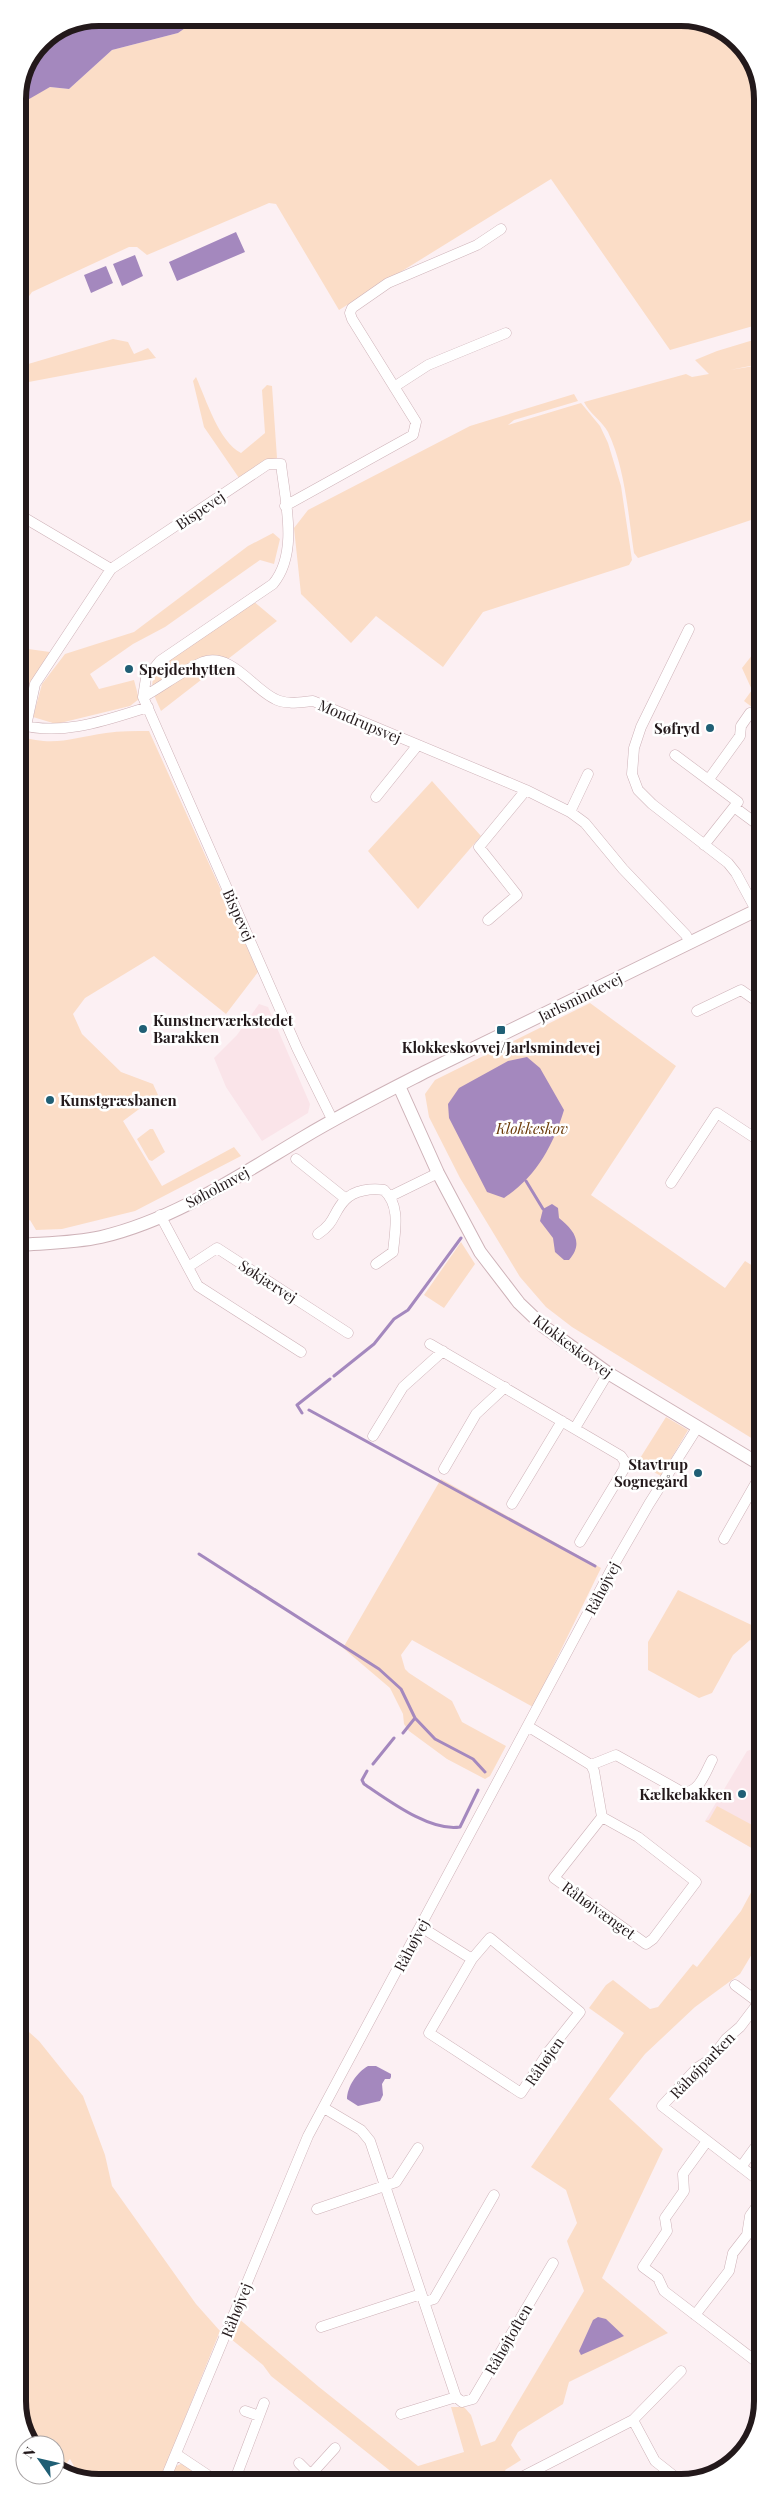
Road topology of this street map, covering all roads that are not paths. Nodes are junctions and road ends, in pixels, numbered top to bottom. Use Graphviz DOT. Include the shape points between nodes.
graph roads {
  1 [pos="502,229"];
  2 [pos="506,333"];
  3 [pos="394,387"];
  4 [pos="285,506"];
  5 [pos="26,519"];
  6 [pos="111,569"];
  7 [pos="689,629"];
  8 [pos="143,697"];
  9 [pos="148,708"];
  10 [pos="26,712"];
  11 [pos="750,713"];
  12 [pos="26,726"];
  13 [pos="417,746"];
  14 [pos="675,755"];
  15 [pos="588,774"];
  16 [pos="709,779"];
  17 [pos="526,790"];
  18 [pos="376,797"];
  19 [pos="734,807"];
  20 [pos="570,812"];
  21 [pos="754,821"];
  22 [pos="704,845"];
  23 [pos="754,902"];
  24 [pos="754,911"];
  25 [pos="488,920"];
  26 [pos="690,943"];
  27 [pos="754,999"];
  28 [pos="697,1011"];
  29 [pos="400,1086"];
  30 [pos="333,1121"];
  31 [pos="754,1137"];
  32 [pos="296,1159"];
  33 [pos="438,1173"];
  34 [pos="671,1183"];
  35 [pos="391,1196"];
  36 [pos="346,1199"];
  37 [pos="160,1215"];
  38 [pos="318,1234"];
  39 [pos="26,1245"];
  40 [pos="376,1264"];
  41 [pos="188,1267"];
  42 [pos="348,1333"];
  43 [pos="430,1344"];
  44 [pos="301,1352"];
  45 [pos="444,1352"];
  46 [pos="608,1373"];
  47 [pos="504,1387"];
  48 [pos="562,1421"];
  49 [pos="575,1428"];
  50 [pos="697,1428"];
  51 [pos="373,1436"];
  52 [pos="754,1461"];
  53 [pos="444,1470"];
  54 [pos="754,1486"];
  55 [pos="512,1504"];
  56 [pos="724,1539"];
  57 [pos="580,1542"];
  58 [pos="529,1727"];
  59 [pos="712,1760"];
  60 [pos="591,1765"];
  61 [pos="602,1817"];
  62 [pos="421,1927"];
  63 [pos="472,1959"];
  64 [pos="735,1984"];
  65 [pos="754,1999"];
  66 [pos="754,2011"];
  67 [pos="324,2108"];
  68 [pos="707,2141"];
  69 [pos="418,2148"];
  70 [pos="754,2149"];
  71 [pos="741,2167"];
  72 [pos="754,2177"];
  73 [pos="385,2186"];
  74 [pos="494,2195"];
  75 [pos="317,2208"];
  76 [pos="754,2210"];
  77 [pos="553,2263"];
  78 [pos="422,2298"];
  79 [pos="695,2314"];
  80 [pos="321,2327"];
  81 [pos="754,2357"];
  82 [pos="681,2371"];
  83 [pos="456,2397"];
  84 [pos="264,2403"];
  85 [pos="246,2411"];
  86 [pos="401,2414"];
  87 [pos="259,2416"];
  88 [pos="633,2420"];
  89 [pos="335,2448"];
  90 [pos="176,2454"];
  91 [pos="299,2463"];
  92 [pos="167,2474"];
  93 [pos="206,2474"];
  94 [pos="237,2474"];
  95 [pos="306,2474"];
  96 [pos="312,2474"];
  97 [pos="526,2474"];
  98 [pos="671,2474"];
  1 -- 3 [label="street" via="477,245 388,283 352,308 352,319"];
  2 -- 3 [label="street" via="428,365"];
  3 -- 4 [label="street" via="416,422 413,435"];
  4 -- 6 [label="street, Bispevej" via="281,464 268,464"];
  4 -- 8 [label="street, Bispevej" via="287,553 280,576 160,661 146,678"];
  5 -- 6 [label="street"];
  6 -- 10 [label="street, Bispevej" via="35,684"];
  7 -- 22 [label="street" via="641,727 634,748 632,774 638,790 652,804"];
  8 -- 9 [label="street, Bispevej"];
  8 -- 13 [label="street, Mondrupsvej" via="204,662 216,661 231,666 274,699 284,703 313,701"];
  9 -- 12 [label="street, Bispevej" via="67,728 42,730"];
  9 -- 30 [label="street, Bispevej"];
  11 -- 16 [label="street" via="741,726 740,736"];
  13 -- 17 [label="street, Mondrupsvej"];
  13 -- 18 [label="street, Mondrupsvej"];
  14 -- 16 [label="street"];
  15 -- 20 [label="street"];
  16 -- 19 [label="street" via="738,802"];
  17 -- 20 [label="street, Mondrupsvej"];
  17 -- 25 [label="street" via="479,847 517,895"];
  19 -- 21 [label="street"];
  19 -- 22 [label="street"];
  20 -- 26 [label="street, Mondrupsvej" via="584,823"];
  22 -- 23 [label="street" via="728,863"];
  24 -- 26 [label="street, Jarlsmindevej"];
  26 -- 29 [label="street, Jarlsmindevej"];
  27 -- 28 [label="street" via="740,990"];
  29 -- 30 [label="street, Søholmvej"];
  29 -- 33 [label="street, Klokkeskovvej"];
  30 -- 37 [label="street, Søholmvej" via="202,1197"];
  31 -- 34 [label="street" via="717,1113"];
  32 -- 36 [label="street"];
  33 -- 35 [label="street"];
  33 -- 46 [label="street, Klokkeskovvej" via="480,1252 505,1287 543,1326"];
  35 -- 36 [label="street" via="376,1188"];
  35 -- 40 [label="street" via="396,1221 393,1252"];
  36 -- 38 [label="street" via="331,1223"];
  37 -- 39 [label="street, Søholmvej" via="101,1237"];
  37 -- 41 [label="street"];
  41 -- 42 [label="street, Søkjærvej" via="217,1248"];
  41 -- 44 [label="street" via="198,1286"];
  43 -- 45 [label="street"];
  45 -- 47 [label="street"];
  45 -- 51 [label="street" via="403,1387"];
  46 -- 49 [label="street"];
  46 -- 50 [label="street, Klokkeskovvej"];
  47 -- 48 [label="street"];
  47 -- 53 [label="street" via="476,1414"];
  48 -- 49 [label="street"];
  48 -- 55 [label="street"];
  49 -- 57 [label="street" via="621,1456 625,1462 624,1469"];
  50 -- 52 [label="street, Klokkeskovvej"];
  50 -- 58 [label="street, Råhøjvej" via="617,1559"];
  54 -- 56 [label="street"];
  58 -- 60 [label="street"];
  58 -- 62 [label="street, Råhøjvej"];
  59 -- 60 [label="street" via="696,1789 689,1793 616,1755"];
  60 -- 61 [label="street"];
  61 -- 61 [label="street, Råhøjvænget" via="554,1878 646,1944 696,1882 638,1837"];
  62 -- 63 [label="street"];
  62 -- 67 [label="street, Råhøjvej"];
  63 -- 63 [label="street, Råhøjen" via="430,2033 521,2093 580,2012 490,1938"];
  64 -- 65 [label="street, Råhøjparken"];
  66 -- 68 [label="street, Råhøjparken" via="711,2059 697,2068 662,2106"];
  67 -- 73 [label="street" via="366,2134"];
  67 -- 90 [label="street, Råhøjvej" via="305,2145"];
  68 -- 71 [label="street, Råhøjparken"];
  68 -- 79 [label="street" via="683,2174 684,2191 665,2218 667,2231 644,2267 658,2278 664,2291"];
  69 -- 73 [label="street" via="396,2182"];
  70 -- 71 [label="street"];
  71 -- 72 [label="street, Råhøjparken"];
  73 -- 75 [label="street"];
  73 -- 78 [label="street"];
  74 -- 78 [label="street" via="434,2299"];
  76 -- 79 [label="street" via="747,2235 733,2253 729,2271"];
  77 -- 83 [label="street, Råhøjtoften" via="473,2399 462,2402"];
  78 -- 80 [label="street"];
  78 -- 83 [label="street"];
  79 -- 81 [label="street"];
  82 -- 88 [label="street"];
  83 -- 86 [label="street, Råhøjtoften"];
  84 -- 87 [label="street"];
  85 -- 87 [label="street"];
  87 -- 94 [label="street"];
  88 -- 97 [label="street"];
  88 -- 98 [label="street" via="655,2461"];
  89 -- 96 [label="street"];
  90 -- 92 [label="street, Råhøjvej"];
  90 -- 93 [label="street"];
  91 -- 95 [label="street"];
}
